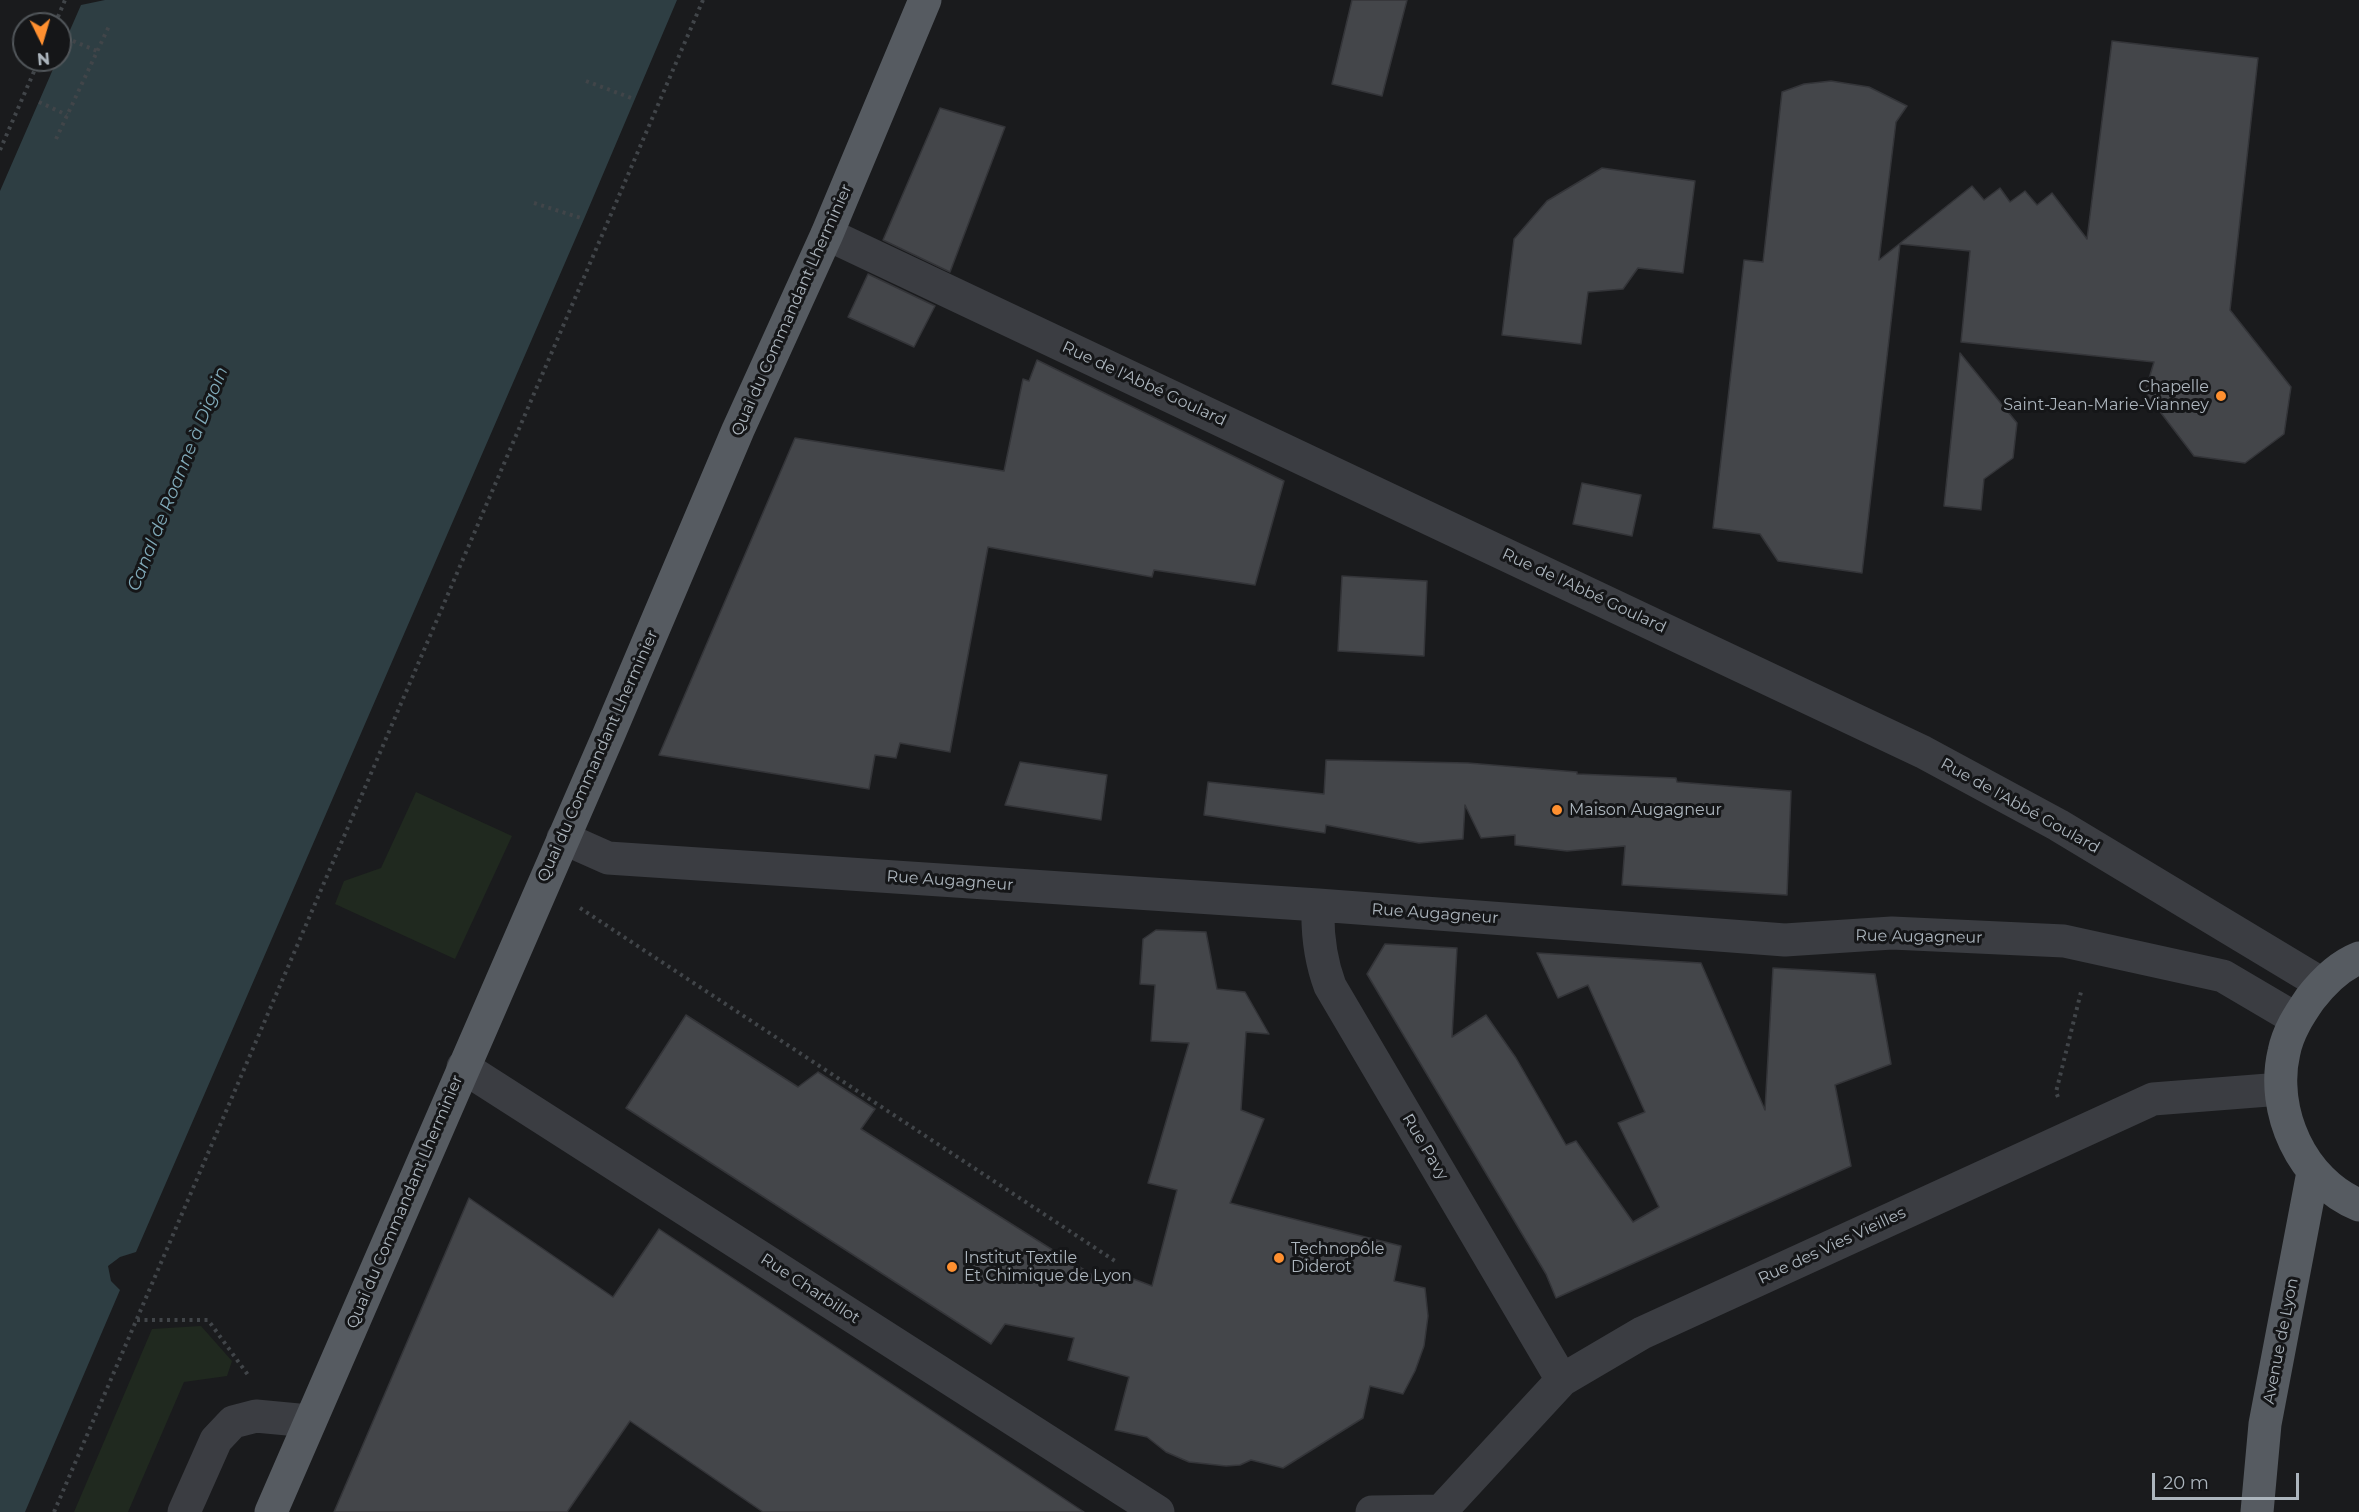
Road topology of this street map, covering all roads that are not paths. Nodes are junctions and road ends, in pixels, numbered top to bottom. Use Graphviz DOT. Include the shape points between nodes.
graph roads {
  1 [pos="925,0"];
  2 [pos="827,234"];
  3 [pos="563,838"];
  4 [pos="1318,905"];
  5 [pos="2359,958"];
  6 [pos="2322,984"];
  7 [pos="2296,1018"];
  8 [pos="463,1067"];
  9 [pos="2280,1089"];
  10 [pos="2313,1172"];
  11 [pos="2359,1205"];
  12 [pos="1562,1380"];
  13 [pos="309,1421"];
  14 [pos="1440,1511"];
  15 [pos="184,1512"];
  16 [pos="271,1512"];
  17 [pos="1158,1512"];
  18 [pos="1372,1512"];
  19 [pos="2257,1512"];
  1 -- 2 [label="main road, Quai du Commandant Lherminier"];
  2 -- 3 [label="main road, Quai du Commandant Lherminier" via="738,430"];
  2 -- 6 [label="street, Rue de l'Abbé Goulard" via="1923,752 2058,825"];
  3 -- 4 [label="street, Rue Augagneur" via="608,858"];
  3 -- 8 [label="main road, Quai du Commandant Lherminier"];
  4 -- 7 [label="street, Rue Augagneur" via="1785,940 1892,933 2064,942 2223,976"];
  4 -- 12 [label="street, Rue Pavy" via="1317,936 1330,986"];
  5 -- 6 [label="main road"];
  6 -- 7 [label="main road"];
  7 -- 9 [label="main road" via="2284,1052"];
  8 -- 13 [label="main road, Quai du Commandant Lherminier"];
  8 -- 17 [label="street, Rue Charbillot"];
  9 -- 10 [label="main road" via="2296,1146"];
  9 -- 12 [label="street, Rue des Vies Vieilles" via="2152,1099 1642,1333"];
  10 -- 11 [label="main road"];
  10 -- 19 [label="main road, Avenue de Lyon" via="2265,1424"];
  12 -- 14 [label="street, Rue des Vies Vieilles"];
  13 -- 15 [label="street" via="256,1416 233,1422 216,1440"];
  13 -- 16 [label="main road, Quai du Commandant Lherminier"];
  14 -- 18 [label="street"];
}
